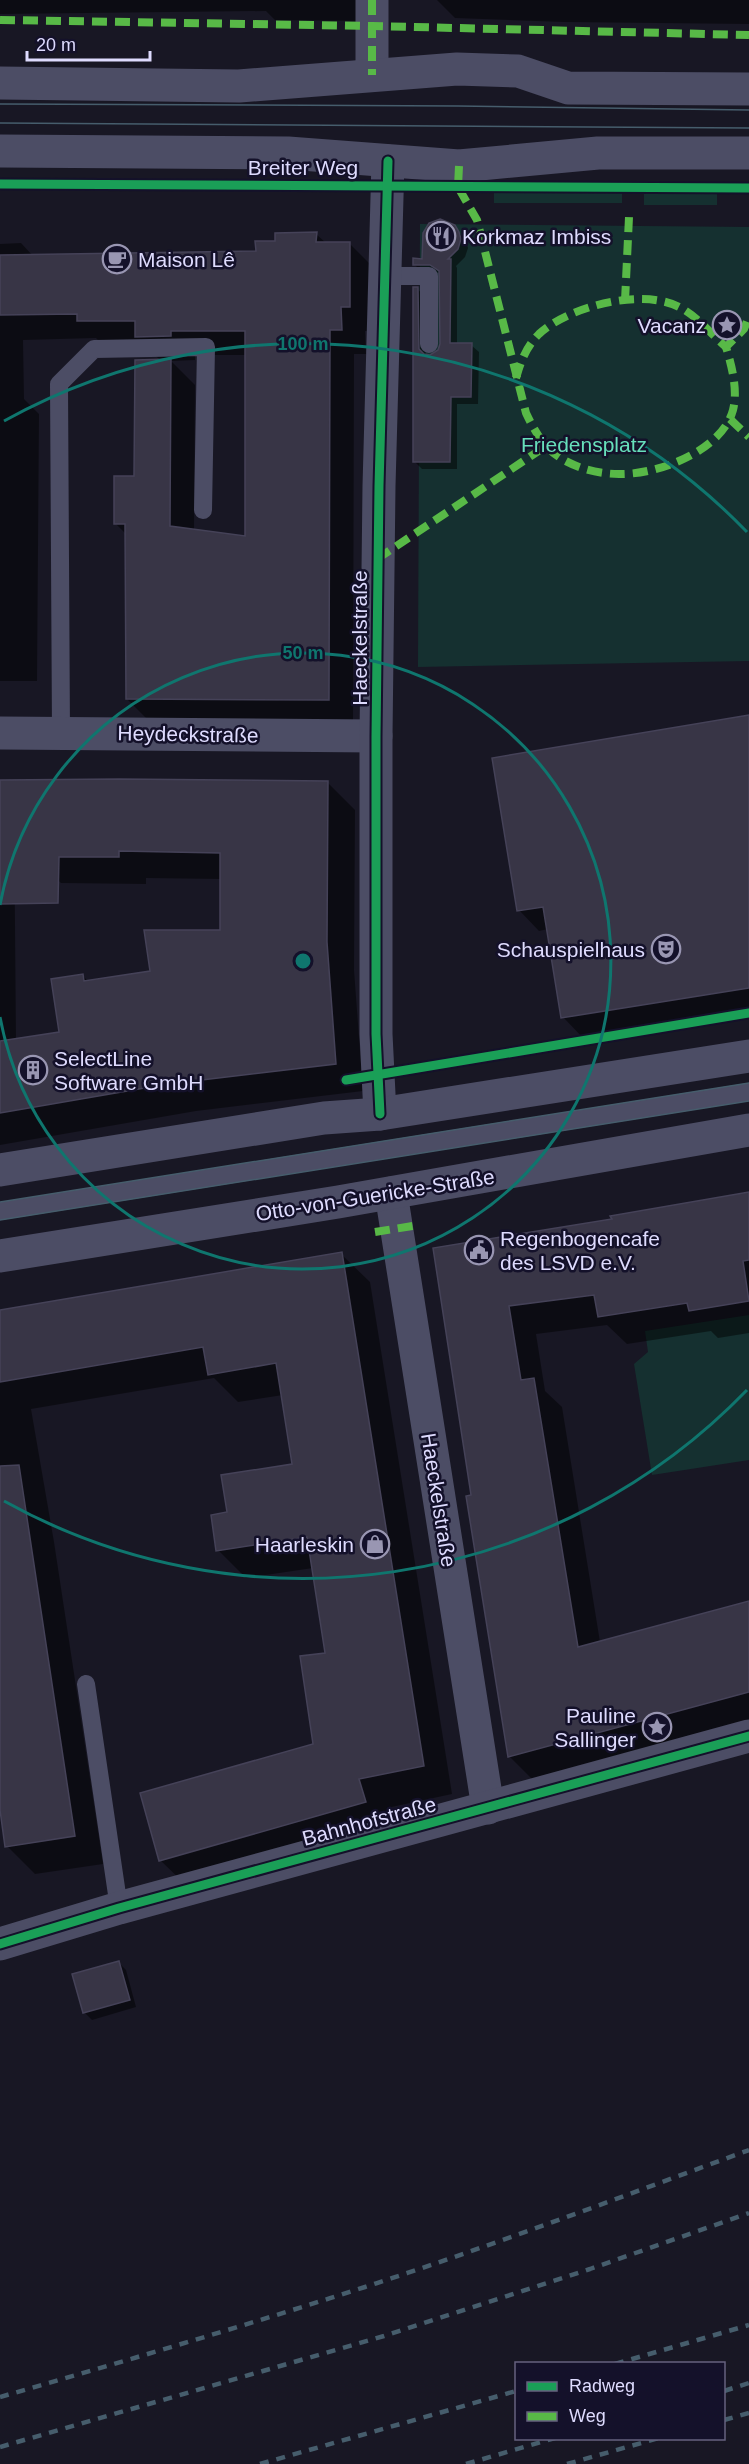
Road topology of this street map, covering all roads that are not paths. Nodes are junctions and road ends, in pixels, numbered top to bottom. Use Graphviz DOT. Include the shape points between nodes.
graph roads {
  1 [pos="372,0"];
  2 [pos="372,75"];
  3 [pos="0,83"];
  4 [pos="749,89"];
  5 [pos="0,152"];
  6 [pos="749,153"];
  7 [pos="388,161"];
  8 [pos="383,276"];
  9 [pos="429,344"];
  10 [pos="203,510"];
  11 [pos="0,733"];
  12 [pos="61,733"];
  13 [pos="376,736"];
  14 [pos="749,1056"];
  15 [pos="749,1092"];
  16 [pos="380,1114"];
  17 [pos="749,1130"];
  18 [pos="0,1170"];
  19 [pos="391,1193"];
  20 [pos="0,1211"];
  21 [pos="0,1256"];
  22 [pos="86,1684"];
  23 [pos="749,1736"];
  24 [pos="488,1808"];
  25 [pos="119,1908"];
  26 [pos="0,1944"];
  1 -- 2 [label="street"];
  2 -- 3 [label="street" via="239,86"];
  2 -- 4 [label="street" via="457,69 518,71 568,88"];
  5 -- 7 [label="street, Breiter Weg" via="288,153"];
  6 -- 7 [label="street, Breiter Weg" via="598,153 459,166"];
  7 -- 8 [label="street, Haeckelstraße"];
  8 -- 9 [label="lane" via="429,276"];
  8 -- 13 [label="street, Haeckelstraße"];
  10 -- 12 [label="lane" via="206,347 94,349 59,384"];
  11 -- 12 [label="street, Heydeckstraße"];
  12 -- 13 [label="street, Heydeckstraße"];
  13 -- 16 [label="street, Haeckelstraße" via="376,1034"];
  14 -- 16 [label="street"];
  15 -- 20 [label="lane"];
  16 -- 18 [label="street" via="324,1118"];
  17 -- 19 [label="street, Otto-von-Guericke-Straße"];
  19 -- 21 [label="street, Otto-von-Guericke-Straße"];
  19 -- 24 [label="street, Haeckelstraße"];
  22 -- 25 [label="lane"];
  23 -- 24 [label="street, Bahnhofstraße"];
  24 -- 25 [label="street, Bahnhofstraße"];
  25 -- 26 [label="street, Bahnhofstraße"];
}
